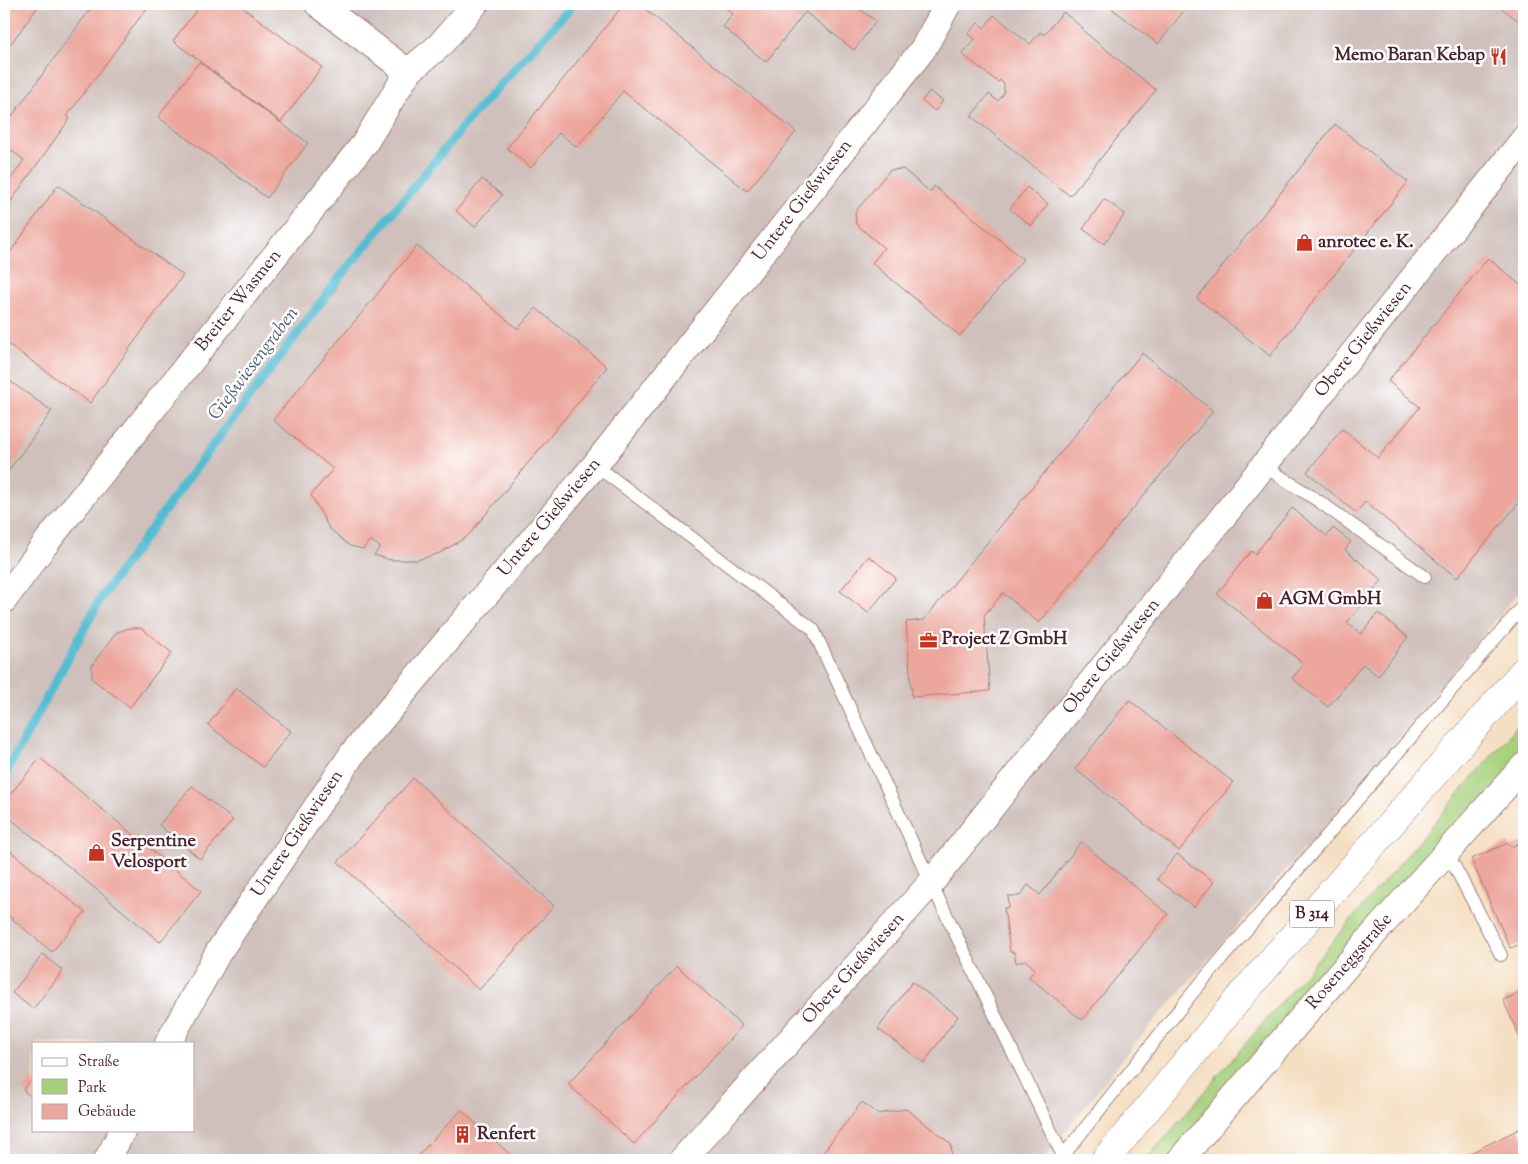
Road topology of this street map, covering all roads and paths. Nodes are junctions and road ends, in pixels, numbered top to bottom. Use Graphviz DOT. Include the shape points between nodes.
graph roads {
  1 [pos="318,4"];
  2 [pos="475,4"];
  3 [pos="948,4"];
  4 [pos="408,72"];
  5 [pos="1524,139"];
  6 [pos="595,465"];
  7 [pos="1264,466"];
  8 [pos="13,569"];
  9 [pos="1424,577"];
  10 [pos="4,600"];
  11 [pos="1524,606"];
  12 [pos="1524,671"];
  13 [pos="1524,766"];
  14 [pos="1448,852"];
  15 [pos="931,883"];
  16 [pos="1501,954"];
  17 [pos="169,1042"];
  18 [pos="122,1132"];
  19 [pos="107,1160"];
  20 [pos="682,1160"];
  21 [pos="1105,1160"];
  22 [pos="1180,1160"];
  1 -- 4 [label="street"];
  2 -- 4 [label="street, Breiter Wasmen" via="439,46"];
  3 -- 6 [label="street, Untere Gießwiesen" via="923,49"];
  4 -- 8 [label="street, Breiter Wasmen" via="364,144"];
  5 -- 7 [label="street, Obere Gießwiesen"];
  6 -- 15 [label="lane" via="813,630"];
  6 -- 17 [label="street, Untere Gießwiesen" via="353,753 219,951"];
  7 -- 9 [label="lane"];
  7 -- 15 [label="street, Obere Gießwiesen"];
  8 -- 10 [label="street, Breiter Wasmen"];
  11 -- 15 [label="lane" via="1194,991 1063,1156"];
  12 -- 21 [label="main road, B 314" via="1240,997"];
  13 -- 14 [label="street, Roseneggstraße"];
  14 -- 16 [label="lane"];
  14 -- 22 [label="street, Roseneggstraße"];
  15 -- 20 [label="street, Obere Gießwiesen"];
  18 -- 19 [label="street"];
}
